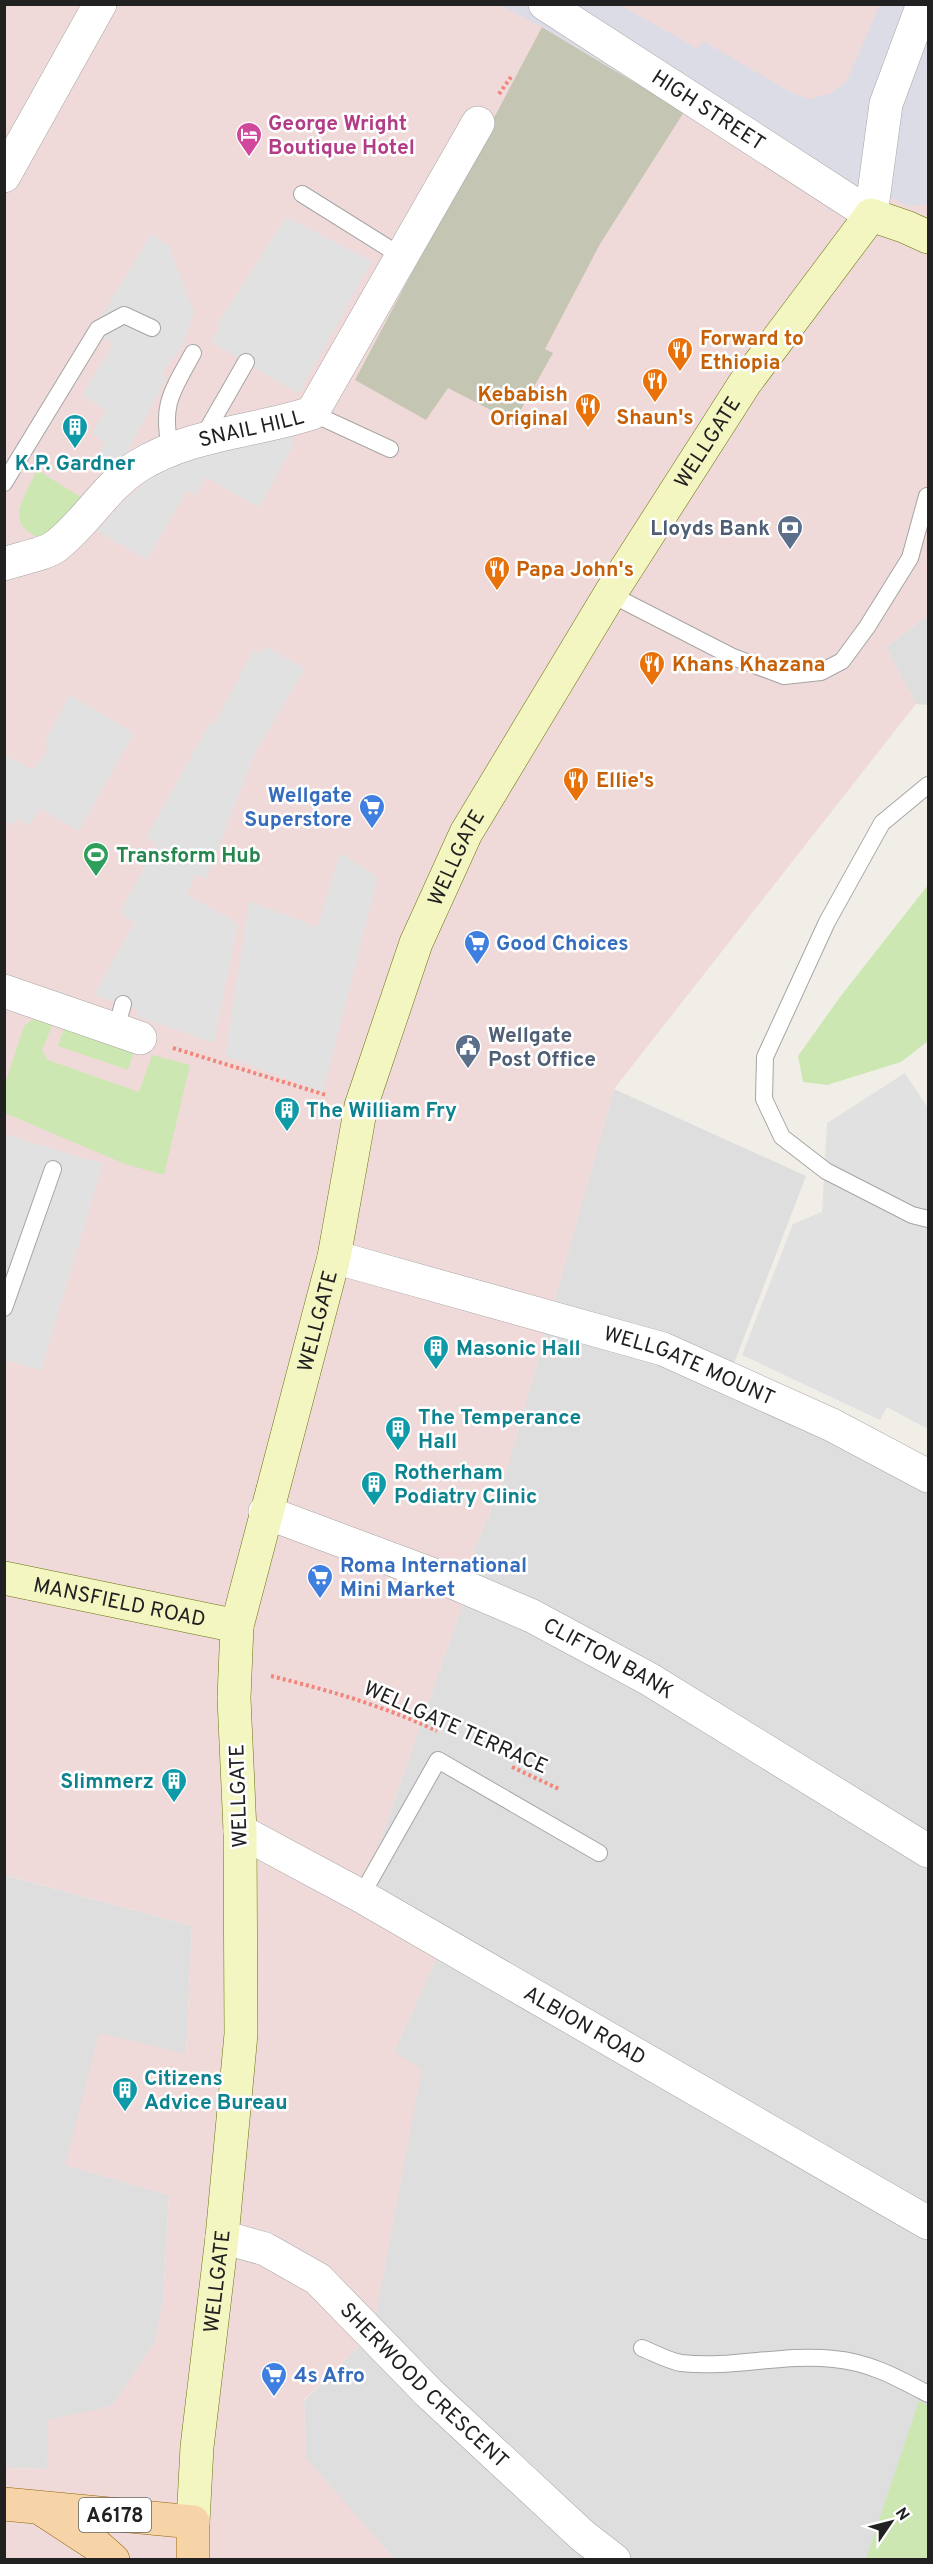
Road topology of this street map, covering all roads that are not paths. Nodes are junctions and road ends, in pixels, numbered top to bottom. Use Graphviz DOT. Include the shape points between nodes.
graph roads {
  1 [pos="100,4"];
  2 [pos="545,4"];
  3 [pos="924,4"];
  4 [pos="478,123"];
  5 [pos="4,176"];
  6 [pos="302,194"];
  7 [pos="871,215"];
  8 [pos="928,237"];
  9 [pos="401,256"];
  10 [pos="152,328"];
  11 [pos="193,353"];
  12 [pos="246,362"];
  13 [pos="312,413"];
  14 [pos="390,449"];
  15 [pos="181,452"];
  16 [pos="4,483"];
  17 [pos="927,496"];
  18 [pos="4,564"];
  19 [pos="610,594"];
  20 [pos="928,785"];
  21 [pos="5,1000"];
  22 [pos="126,1024"];
  23 [pos="53,1169"];
  24 [pos="928,1219"];
  25 [pos="334,1257"];
  26 [pos="4,1308"];
  27 [pos="928,1476"];
  28 [pos="266,1512"];
  29 [pos="4,1578"];
  30 [pos="237,1626"];
  31 [pos="240,1831"];
  32 [pos="928,1851"];
  33 [pos="599,1853"];
  34 [pos="361,1896"];
  35 [pos="928,2223"];
  36 [pos="222,2237"];
  37 [pos="642,2348"];
  38 [pos="928,2394"];
  39 [pos="20,2505"];
  40 [pos="193,2522"];
  41 [pos="112,2559"];
  42 [pos="194,2559"];
  43 [pos="614,2559"];
  1 -- 5 [label="street"];
  2 -- 7 [label="street, HIGH STREET"];
  3 -- 7 [label="street" via="886,104"];
  4 -- 9 [label="street, SNAIL HILL"];
  6 -- 9 [label="lane"];
  7 -- 8 [label="street"];
  7 -- 19 [label="street, WELLGATE" via="745,383"];
  9 -- 13 [label="street, SNAIL HILL"];
  10 -- 16 [label="lane" via="124,315 98,329"];
  11 -- 15 [label="lane" via="171,394 163,399 165,422"];
  12 -- 15 [label="lane"];
  13 -- 14 [label="lane"];
  13 -- 15 [label="street, SNAIL HILL"];
  15 -- 18 [label="street, SNAIL HILL" via="136,467 55,547"];
  17 -- 19 [label="lane" via="910,558 842,661 821,672 784,676 734,657"];
  19 -- 25 [label="street, WELLGATE" via="466,833 416,943 361,1106"];
  20 -- 24 [label="lane" via="882,823 827,922 765,1057 764,1099 782,1137 826,1171 912,1215"];
  21 -- 22 [label="street"];
  23 -- 26 [label="lane"];
  25 -- 27 [label="street, WELLGATE MOUNT" via="663,1349 832,1425"];
  25 -- 28 [label="street, WELLGATE"];
  28 -- 30 [label="street, WELLGATE"];
  28 -- 32 [label="street, CLIFTON BANK" via="456,1583 532,1616 650,1679"];
  29 -- 30 [label="street, MANSFIELD ROAD"];
  30 -- 31 [label="street, WELLGATE" via="234,1698"];
  31 -- 34 [label="street, ALBION ROAD"];
  31 -- 36 [label="street, WELLGATE" via="241,2034"];
  33 -- 34 [label="lane" via="438,1760"];
  34 -- 35 [label="street, ALBION ROAD"];
  36 -- 40 [label="street, WELLGATE" via="197,2446"];
  36 -- 43 [label="street, SHERWOOD CRESCENT" via="265,2249 318,2279 429,2393 583,2536"];
  37 -- 38 [label="lane" via="680,2363 749,2362 795,2356 835,2359 878,2368"];
  39 -- 40 [label="main road, A6178"];
  39 -- 41 [label="main road, A6178" via="95,2544"];
  40 -- 42 [label="main road, WELLGATE"];
}
